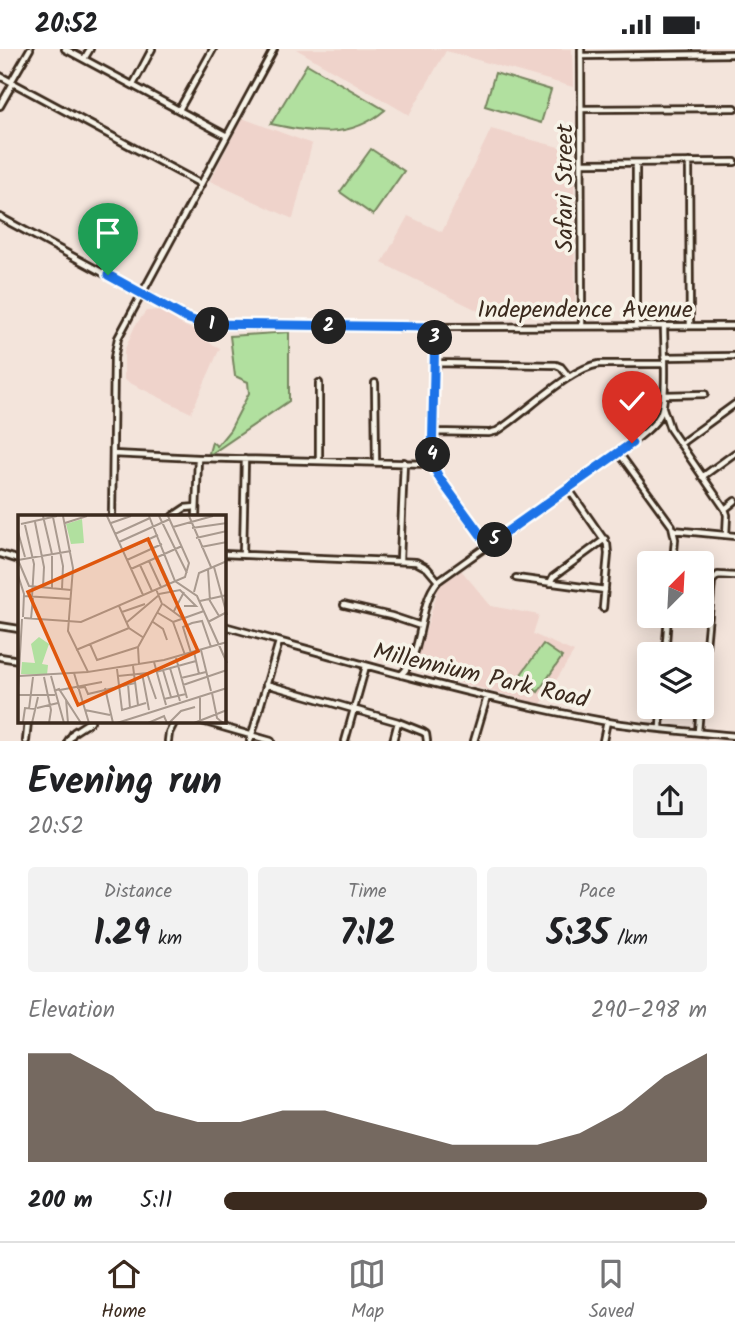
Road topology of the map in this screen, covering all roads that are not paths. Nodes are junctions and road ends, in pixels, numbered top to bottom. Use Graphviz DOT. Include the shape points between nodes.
graph roads {
  1 [pos="30,49"];
  2 [pos="65,49"];
  3 [pos="90,49"];
  4 [pos="152,49"];
  5 [pos="213,49"];
  6 [pos="274,49"];
  7 [pos="581,52"];
  8 [pos="735,54"];
  9 [pos="85,59"];
  10 [pos="0,76"];
  11 [pos="12,82"];
  12 [pos="133,85"];
  13 [pos="0,106"];
  14 [pos="735,108"];
  15 [pos="581,109"];
  16 [pos="179,110"];
  17 [pos="227,136"];
  18 [pos="689,162"];
  19 [pos="735,162"];
  20 [pos="582,163"];
  21 [pos="636,163"];
  22 [pos="201,184"];
  23 [pos="0,217"];
  24 [pos="142,295"];
  25 [pos="582,326"];
  26 [pos="636,326"];
  27 [pos="664,326"];
  28 [pos="690,326"];
  29 [pos="735,326"];
  30 [pos="435,327"];
  31 [pos="735,356"];
  32 [pos="664,357"];
  33 [pos="434,363"];
  34 [pos="665,364"];
  35 [pos="569,377"];
  36 [pos="319,383"];
  37 [pos="375,383"];
  38 [pos="664,394"];
  39 [pos="705,394"];
  40 [pos="735,404"];
  41 [pos="663,407"];
  42 [pos="433,432"];
  43 [pos="680,444"];
  44 [pos="618,452"];
  45 [pos="735,453"];
  46 [pos="113,454"];
  47 [pos="198,458"];
  48 [pos="245,459"];
  49 [pos="319,461"];
  50 [pos="376,462"];
  51 [pos="404,462"];
  52 [pos="432,464"];
  53 [pos="702,477"];
  54 [pos="568,488"];
  55 [pos="735,501"];
  56 [pos="196,507"];
  57 [pos="725,509"];
  58 [pos="112,515"];
  59 [pos="174,515"];
  60 [pos="196,515"];
  61 [pos="673,530"];
  62 [pos="726,535"];
  63 [pos="735,536"];
  64 [pos="605,539"];
  65 [pos="488,545"];
  66 [pos="674,551"];
  67 [pos="0,554"];
  68 [pos="226,554"];
  69 [pos="243,555"];
  70 [pos="18,560"];
  71 [pos="400,560"];
  72 [pos="735,576"];
  73 [pos="516,578"];
  74 [pos="438,581"];
  75 [pos="550,583"];
  76 [pos="605,590"];
  77 [pos="344,605"];
  78 [pos="603,608"];
  79 [pos="0,626"];
  80 [pos="421,626"];
  81 [pos="226,627"];
  82 [pos="18,629"];
  83 [pos="279,642"];
  84 [pos="706,642"];
  85 [pos="0,657"];
  86 [pos="18,660"];
  87 [pos="366,666"];
  88 [pos="401,675"];
  89 [pos="266,684"];
  90 [pos="487,697"];
  91 [pos="355,709"];
  92 [pos="660,719"];
  93 [pos="699,719"];
  94 [pos="607,721"];
  95 [pos="398,722"];
  96 [pos="87,723"];
  97 [pos="167,723"];
  98 [pos="174,723"];
  99 [pos="208,723"];
  100 [pos="660,728"];
  101 [pos="698,732"];
  102 [pos="169,733"];
  103 [pos="713,734"];
  104 [pos="735,736"];
  105 [pos="251,738"];
  106 [pos="68,740"];
  107 [pos="168,740"];
  108 [pos="271,740"];
  109 [pos="345,740"];
  110 [pos="393,740"];
  111 [pos="427,740"];
  112 [pos="474,740"];
  113 [pos="603,740"];
  114 [pos="712,740"];
  1 -- 11 [label="street"];
  2 -- 9 [label="street"];
  3 -- 9 [label="street"];
  4 -- 12 [label="street"];
  5 -- 16 [label="street"];
  6 -- 17 [label="street"];
  7 -- 8 [label="street"];
  7 -- 15 [label="street, Safari Street"];
  9 -- 12 [label="street"];
  10 -- 11 [label="street"];
  11 -- 13 [label="street"];
  11 -- 22 [label="street"];
  12 -- 16 [label="street"];
  14 -- 15 [label="street"];
  15 -- 20 [label="street, Safari Street"];
  16 -- 17 [label="street"];
  17 -- 22 [label="street"];
  18 -- 19 [label="street"];
  18 -- 21 [label="street"];
  18 -- 28 [label="street"];
  20 -- 21 [label="street"];
  20 -- 25 [label="street, Safari Street"];
  21 -- 26 [label="street"];
  22 -- 24 [label="street"];
  23 -- 24 [label="street, Independence Avenue"];
  24 -- 30 [label="street, Independence Avenue" via="193,321 215,326"];
  24 -- 46 [label="street" via="116,346"];
  25 -- 26 [label="street, Independence Avenue"];
  25 -- 30 [label="street, Independence Avenue"];
  26 -- 27 [label="street, Independence Avenue"];
  27 -- 28 [label="street, Independence Avenue"];
  27 -- 32 [label="street"];
  28 -- 29 [label="street, Independence Avenue"];
  30 -- 33 [label="street"];
  31 -- 32 [label="street"];
  32 -- 34 [label="street"];
  33 -- 35 [label="street" via="556,365"];
  33 -- 42 [label="street"];
  34 -- 35 [label="street" via="595,365"];
  34 -- 38 [label="street"];
  35 -- 42 [label="street" via="497,431"];
  36 -- 49 [label="street"];
  37 -- 50 [label="street"];
  38 -- 39 [label="street"];
  38 -- 41 [label="street"];
  40 -- 43 [label="street"];
  41 -- 43 [label="street"];
  41 -- 44 [label="street" via="649,429"];
  42 -- 52 [label="street"];
  43 -- 53 [label="street"];
  44 -- 54 [label="street"];
  44 -- 61 [label="street"];
  45 -- 53 [label="street"];
  46 -- 47 [label="street"];
  46 -- 58 [label="street"];
  47 -- 48 [label="street"];
  47 -- 56 [label="street"];
  48 -- 49 [label="street"];
  48 -- 69 [label="street"];
  49 -- 50 [label="street"];
  50 -- 51 [label="street"];
  51 -- 52 [label="street"];
  51 -- 71 [label="street"];
  52 -- 65 [label="street"];
  53 -- 57 [label="street"];
  54 -- 64 [label="street"];
  54 -- 65 [label="street"];
  55 -- 57 [label="street"];
  56 -- 59 [label="street"];
  56 -- 60 [label="street"];
  57 -- 62 [label="street"];
  61 -- 62 [label="street"];
  61 -- 66 [label="street"];
  62 -- 63 [label="street"];
  64 -- 75 [label="street" via="553,576"];
  64 -- 76 [label="street"];
  65 -- 74 [label="street"];
  67 -- 70 [label="street"];
  68 -- 69 [label="street"];
  69 -- 71 [label="street"];
  71 -- 74 [label="street" via="422,564"];
  72 -- 84 [label="street" via="718,575 712,581"];
  73 -- 75 [label="street"];
  74 -- 80 [label="street"];
  75 -- 76 [label="street"];
  76 -- 78 [label="street"];
  77 -- 80 [label="street"];
  79 -- 82 [label="street"];
  80 -- 88 [label="street" via="411,663"];
  81 -- 83 [label="street, Millennium Park Road"];
  83 -- 87 [label="street, Millennium Park Road"];
  83 -- 89 [label="street"];
  85 -- 86 [label="street"];
  87 -- 88 [label="street, Millennium Park Road"];
  87 -- 91 [label="street"];
  88 -- 90 [label="street, Millennium Park Road"];
  89 -- 91 [label="street"];
  89 -- 105 [label="street"];
  90 -- 94 [label="street, Millennium Park Road"];
  90 -- 112 [label="street"];
  91 -- 95 [label="street"];
  91 -- 109 [label="street"];
  92 -- 100 [label="street"];
  93 -- 101 [label="street"];
  94 -- 100 [label="street, Millennium Park Road"];
  94 -- 113 [label="street"];
  95 -- 110 [label="street"];
  95 -- 111 [label="street" via="423,732"];
  96 -- 106 [label="street"];
  97 -- 102 [label="street"];
  98 -- 102 [label="street"];
  99 -- 105 [label="street"];
  100 -- 101 [label="street, Millennium Park Road"];
  101 -- 103 [label="street, Millennium Park Road"];
  102 -- 107 [label="street"];
  103 -- 104 [label="street, Millennium Park Road"];
  103 -- 114 [label="street"];
  105 -- 108 [label="street"];
}
